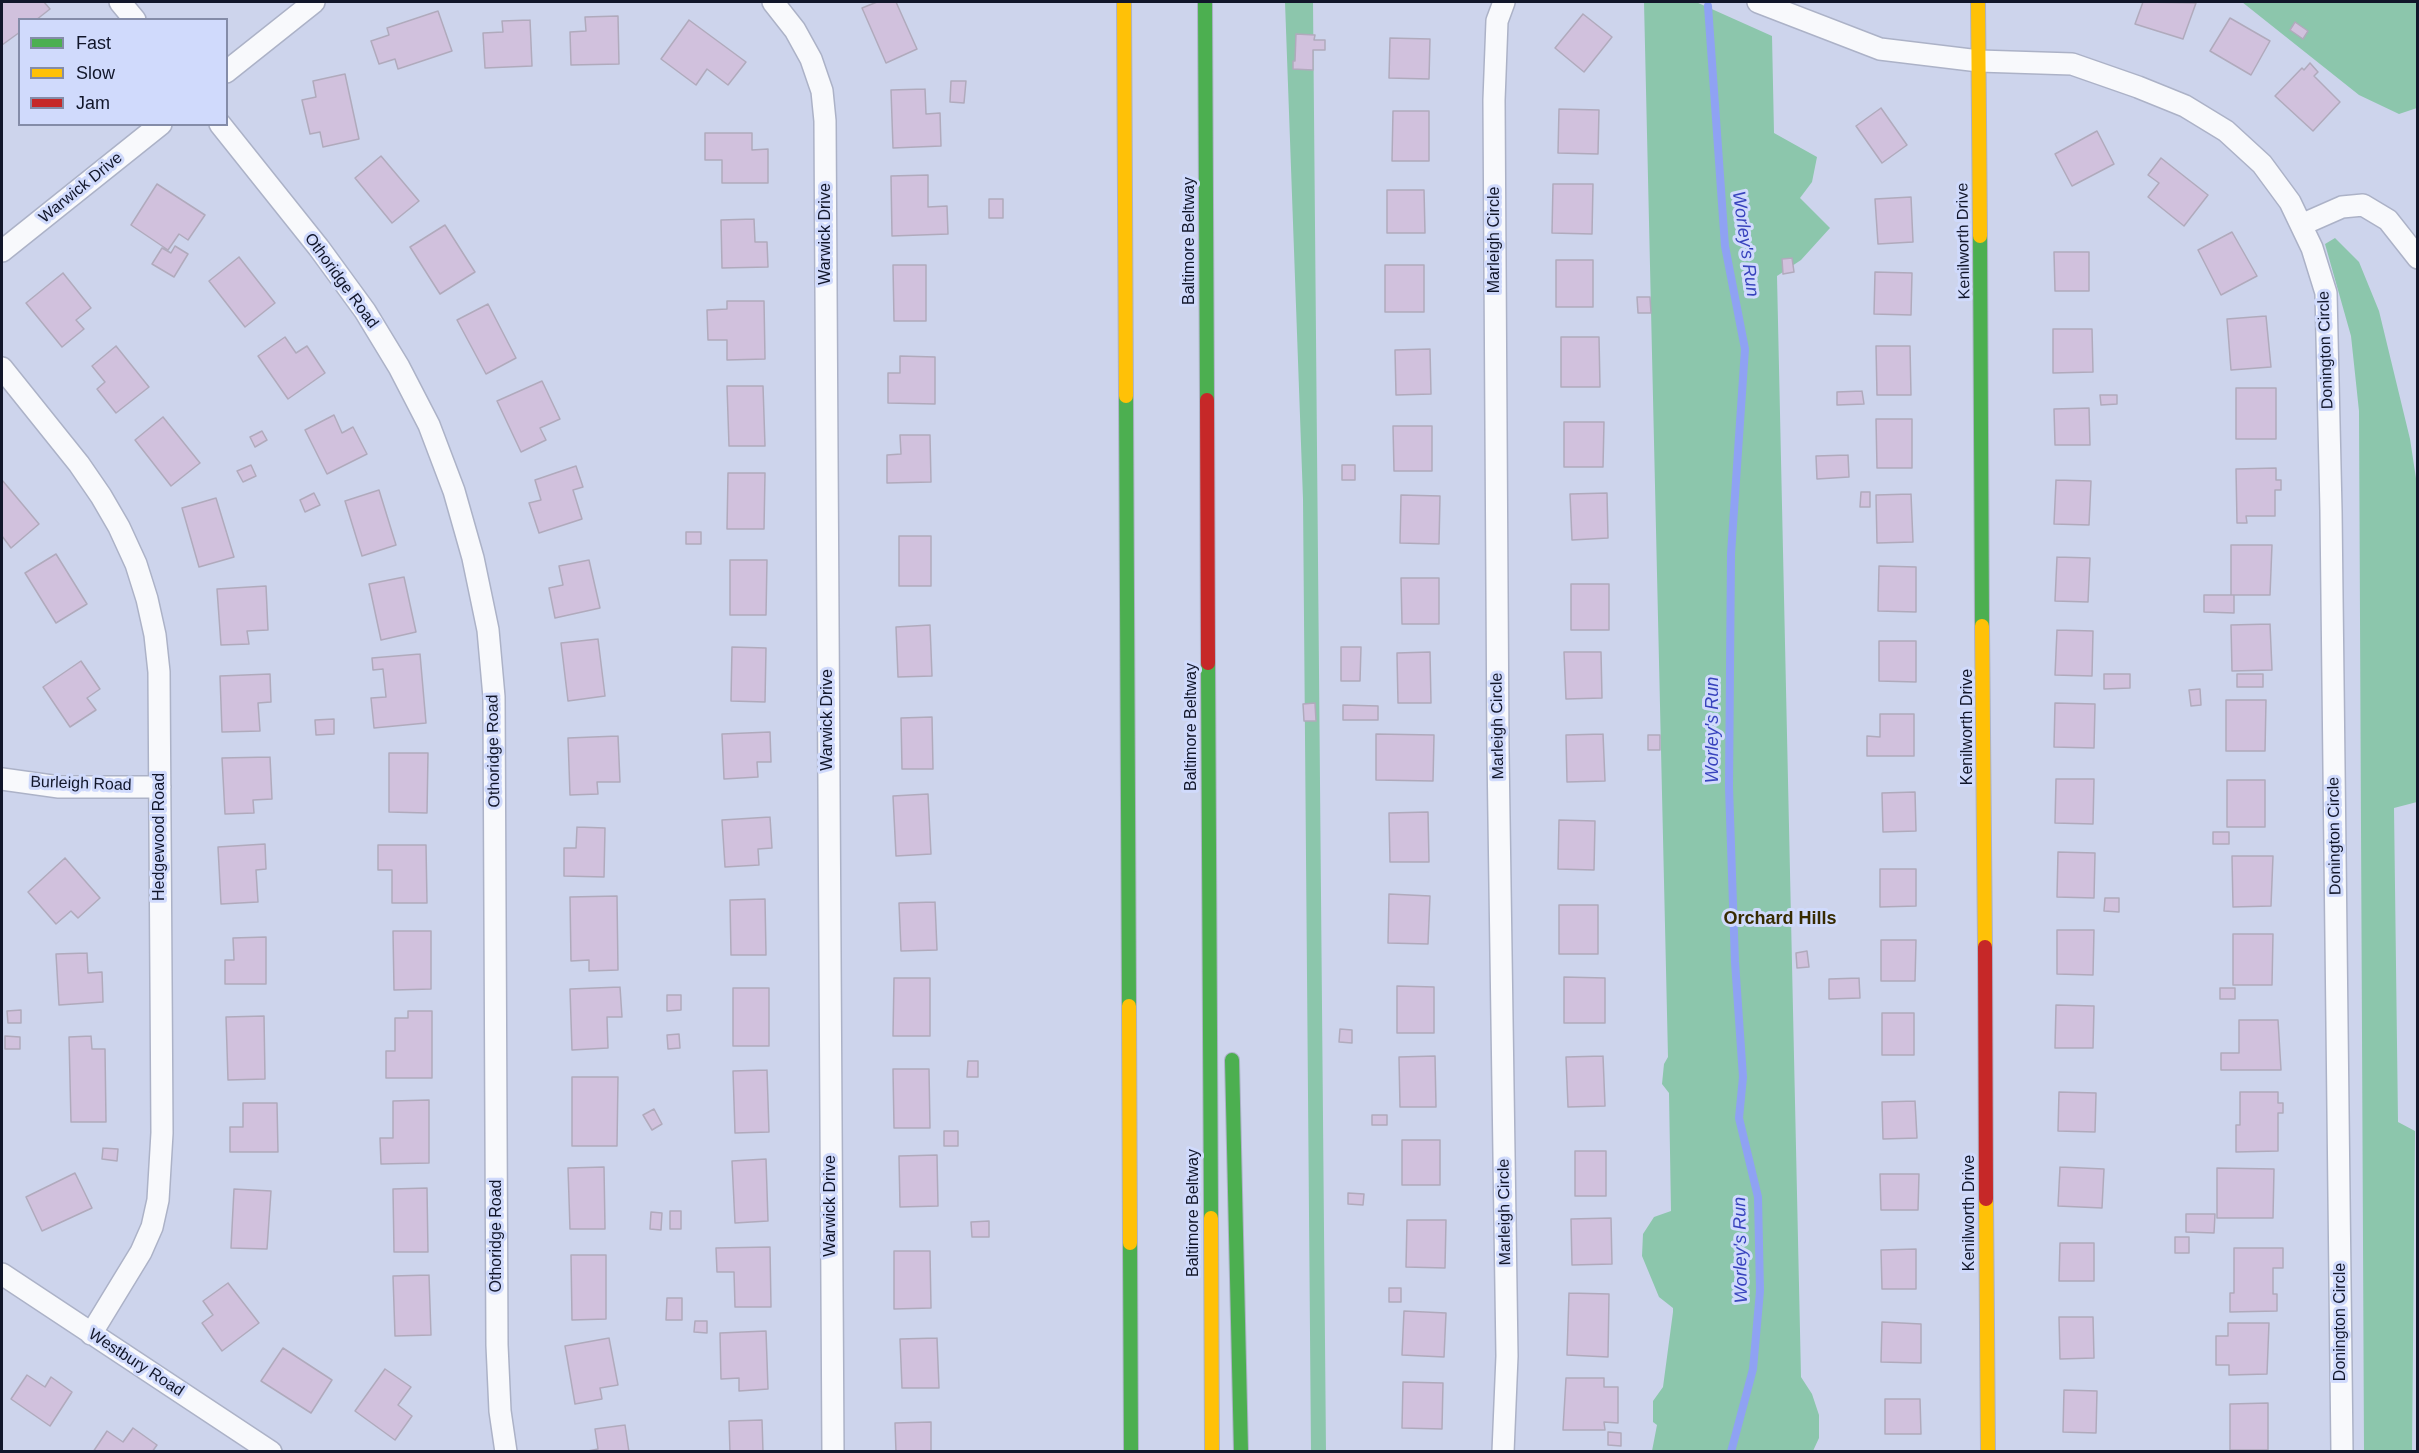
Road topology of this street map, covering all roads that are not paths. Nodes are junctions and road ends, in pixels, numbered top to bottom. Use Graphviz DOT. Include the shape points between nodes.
graph roads {
  1 [pos="120,2"];
  2 [pos="314,2"];
  3 [pos="774,2"];
  4 [pos="1124,2"];
  5 [pos="1205,2"];
  6 [pos="1504,2"];
  7 [pos="1758,2"];
  8 [pos="1978,2"];
  9 [pos="133,18"];
  10 [pos="1979,61"];
  11 [pos="228,70"];
  12 [pos="158,126"];
  13 [pos="222,126"];
  14 [pos="2301,225"];
  15 [pos="2,251"];
  16 [pos="2418,258"];
  17 [pos="2,368"];
  18 [pos="2,778"];
  19 [pos="160,787"];
  20 [pos="1209,843"];
  21 [pos="1222,886"];
  22 [pos="1232,1050"];
  23 [pos="2,1274"];
  24 [pos="91,1334"];
  25 [pos="271,1452"];
  26 [pos="506,1452"];
  27 [pos="833,1452"];
  28 [pos="1131,1452"];
  29 [pos="1212,1452"];
  30 [pos="1241,1452"];
  31 [pos="1503,1452"];
  32 [pos="1988,1452"];
  33 [pos="2342,1452"];
  1 -- 9 [label="street"];
  2 -- 11 [label="street"];
  3 -- 27 [label="street, Warwick Drive" via="811,59 822,90 825,121"];
  4 -- 28 [label="main road"];
  5 -- 20 [label="main road, Baltimore Beltway"];
  6 -- 31 [label="street, Marleigh Circle" via="1497,21 1494,100 1507,1356"];
  7 -- 10 [label="street" via="1880,49"];
  8 -- 10 [label="main road, Kenilworth Drive"];
  10 -- 14 [label="street, Donington Circle" via="2072,64 2185,106 2226,130 2262,164 2290,202"];
  10 -- 32 [label="main road, Kenilworth Drive"];
  12 -- 15 [label="street, Warwick Drive"];
  13 -- 26 [label="street, Othoridge Road" via="319,248 399,366 429,425 473,558 488,630 494,697 497,1345"];
  14 -- 16 [label="street" via="2342,207 2363,205 2388,220"];
  14 -- 33 [label="street, Donington Circle" via="2326,293"];
  17 -- 19 [label="street, Hedgewood Road" via="101,496 136,564 155,635 159,672"];
  18 -- 19 [label="street, Burleigh Road" via="59,787"];
  19 -- 24 [label="street, Hedgewood Road" via="162,1134 158,1200 141,1252"];
  20 -- 21 [label="main road"];
  20 -- 29 [label="main road, Baltimore Beltway"];
  22 -- 30 [label="main road"];
  23 -- 24 [label="street, Westbury Road"];
  24 -- 25 [label="street, Westbury Road"];
}
